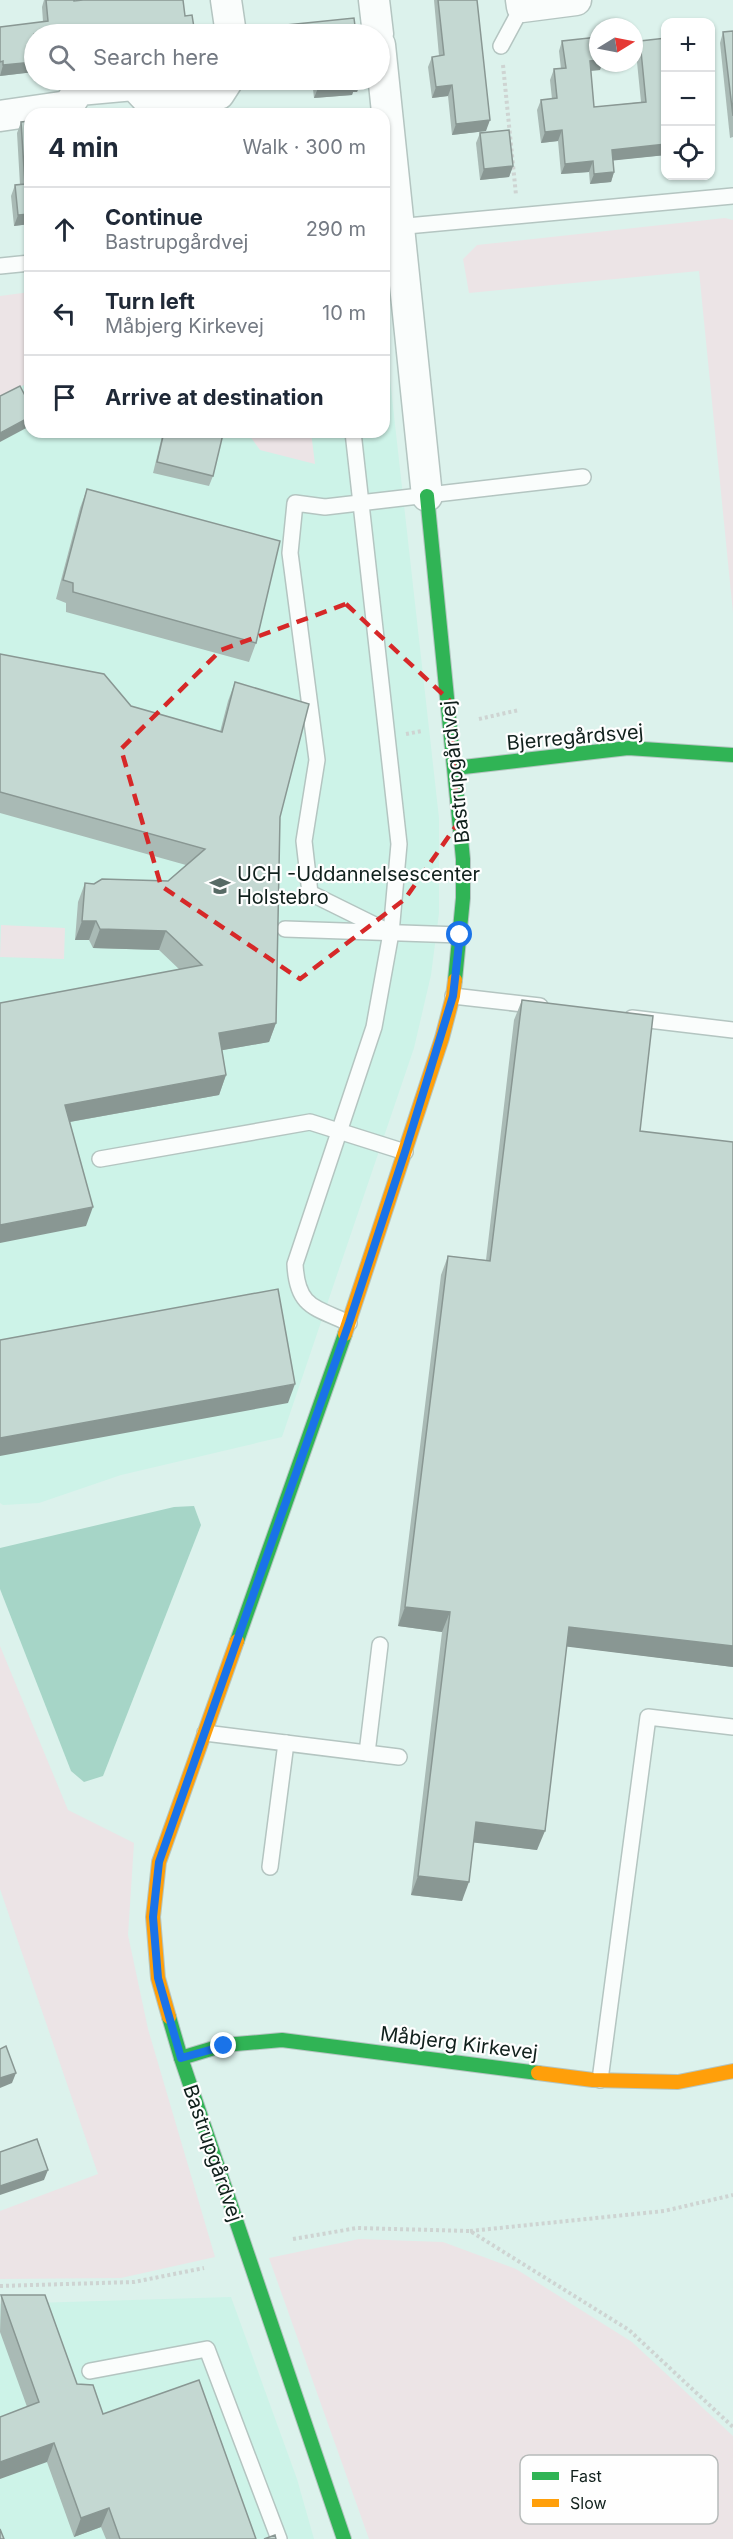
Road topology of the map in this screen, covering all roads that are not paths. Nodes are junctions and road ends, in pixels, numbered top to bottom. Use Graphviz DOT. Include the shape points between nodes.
graph roads {
  1 [pos="226,0"];
  2 [pos="374,0"];
  3 [pos="576,0"];
  4 [pos="522,3"];
  5 [pos="230,24"];
  6 [pos="377,24"];
  7 [pos="501,46"];
  8 [pos="79,90"];
  9 [pos="139,90"];
  10 [pos="222,90"];
  11 [pos="383,90"];
  12 [pos="54,108"];
  13 [pos="384,108"];
  14 [pos="24,112"];
  15 [pos="0,116"];
  16 [pos="390,196"];
  17 [pos="733,196"];
  18 [pos="392,226"];
  19 [pos="24,264"];
  20 [pos="0,266"];
  21 [pos="354,438"];
  22 [pos="583,477"];
  23 [pos="427,496"];
  24 [pos="361,502"];
  25 [pos="733,755"];
  26 [pos="456,768"];
  27 [pos="285,929"];
  28 [pos="391,933"];
  29 [pos="460,935"];
  30 [pos="453,996"];
  31 [pos="559,1008"];
  32 [pos="617,1016"];
  33 [pos="733,1030"];
  34 [pos="340,1129"];
  35 [pos="405,1152"];
  36 [pos="100,1159"];
  37 [pos="349,1323"];
  38 [pos="381,1645"];
  39 [pos="733,1727"];
  40 [pos="205,1733"];
  41 [pos="286,1743"];
  42 [pos="367,1754"];
  43 [pos="399,1757"];
  44 [pos="270,1867"];
  45 [pos="181,2058"];
  46 [pos="733,2071"];
  47 [pos="600,2080"];
  48 [pos="90,2371"];
  49 [pos="279,2539"];
  50 [pos="344,2539"];
  1 -- 5 [label="street"];
  2 -- 6 [label="street"];
  3 -- 4 [label="street"];
  4 -- 7 [label="lane"];
  8 -- 12 [label="street" via="68,106"];
  9 -- 10 [label="street" via="149,101 219,94"];
  11 -- 13 [label="street, Bastrupgårdvej"];
  14 -- 15 [label="street"];
  16 -- 18 [label="street, Bastrupgårdvej"];
  17 -- 18 [label="lane"];
  18 -- 23 [label="street, Bastrupgårdvej"];
  19 -- 20 [label="lane"];
  21 -- 24 [label="lane"];
  22 -- 23 [label="lane"];
  23 -- 24 [label="lane"];
  23 -- 26 [label="street, Bastrupgårdvej"];
  24 -- 28 [label="lane" via="399,844"];
  24 -- 28 [label="lane" via="325,507 295,503 290,553 317,760 304,842 310,893"];
  25 -- 26 [label="street, Bjerregårdsvej" via="628,748"];
  26 -- 29 [label="street, Bastrupgårdvej" via="463,860"];
  27 -- 28 [label="lane"];
  28 -- 29 [label="lane"];
  28 -- 34 [label="lane" via="374,1027"];
  29 -- 30 [label="street, Bastrupgårdvej"];
  30 -- 31 [label="lane"];
  30 -- 35 [label="street, Bastrupgårdvej"];
  32 -- 33 [label="lane"];
  34 -- 35 [label="lane"];
  34 -- 36 [label="lane" via="310,1122"];
  34 -- 37 [label="lane" via="295,1264 301,1296 312,1306"];
  35 -- 37 [label="street, Bastrupgårdvej"];
  37 -- 40 [label="street, Bastrupgårdvej"];
  38 -- 42 [label="lane"];
  39 -- 47 [label="lane" via="648,1717"];
  40 -- 41 [label="lane"];
  40 -- 45 [label="street, Bastrupgårdvej" via="159,1862 153,1917 158,1978"];
  41 -- 42 [label="lane"];
  41 -- 44 [label="lane"];
  42 -- 43 [label="lane"];
  45 -- 47 [label="street, Måbjerg Kirkevej" via="224,2046 282,2040"];
  45 -- 50 [label="street, Bastrupgårdvej"];
  46 -- 47 [label="street, Måbjerg Kirkevej" via="678,2082"];
  48 -- 49 [label="lane" via="207,2349"];
}
